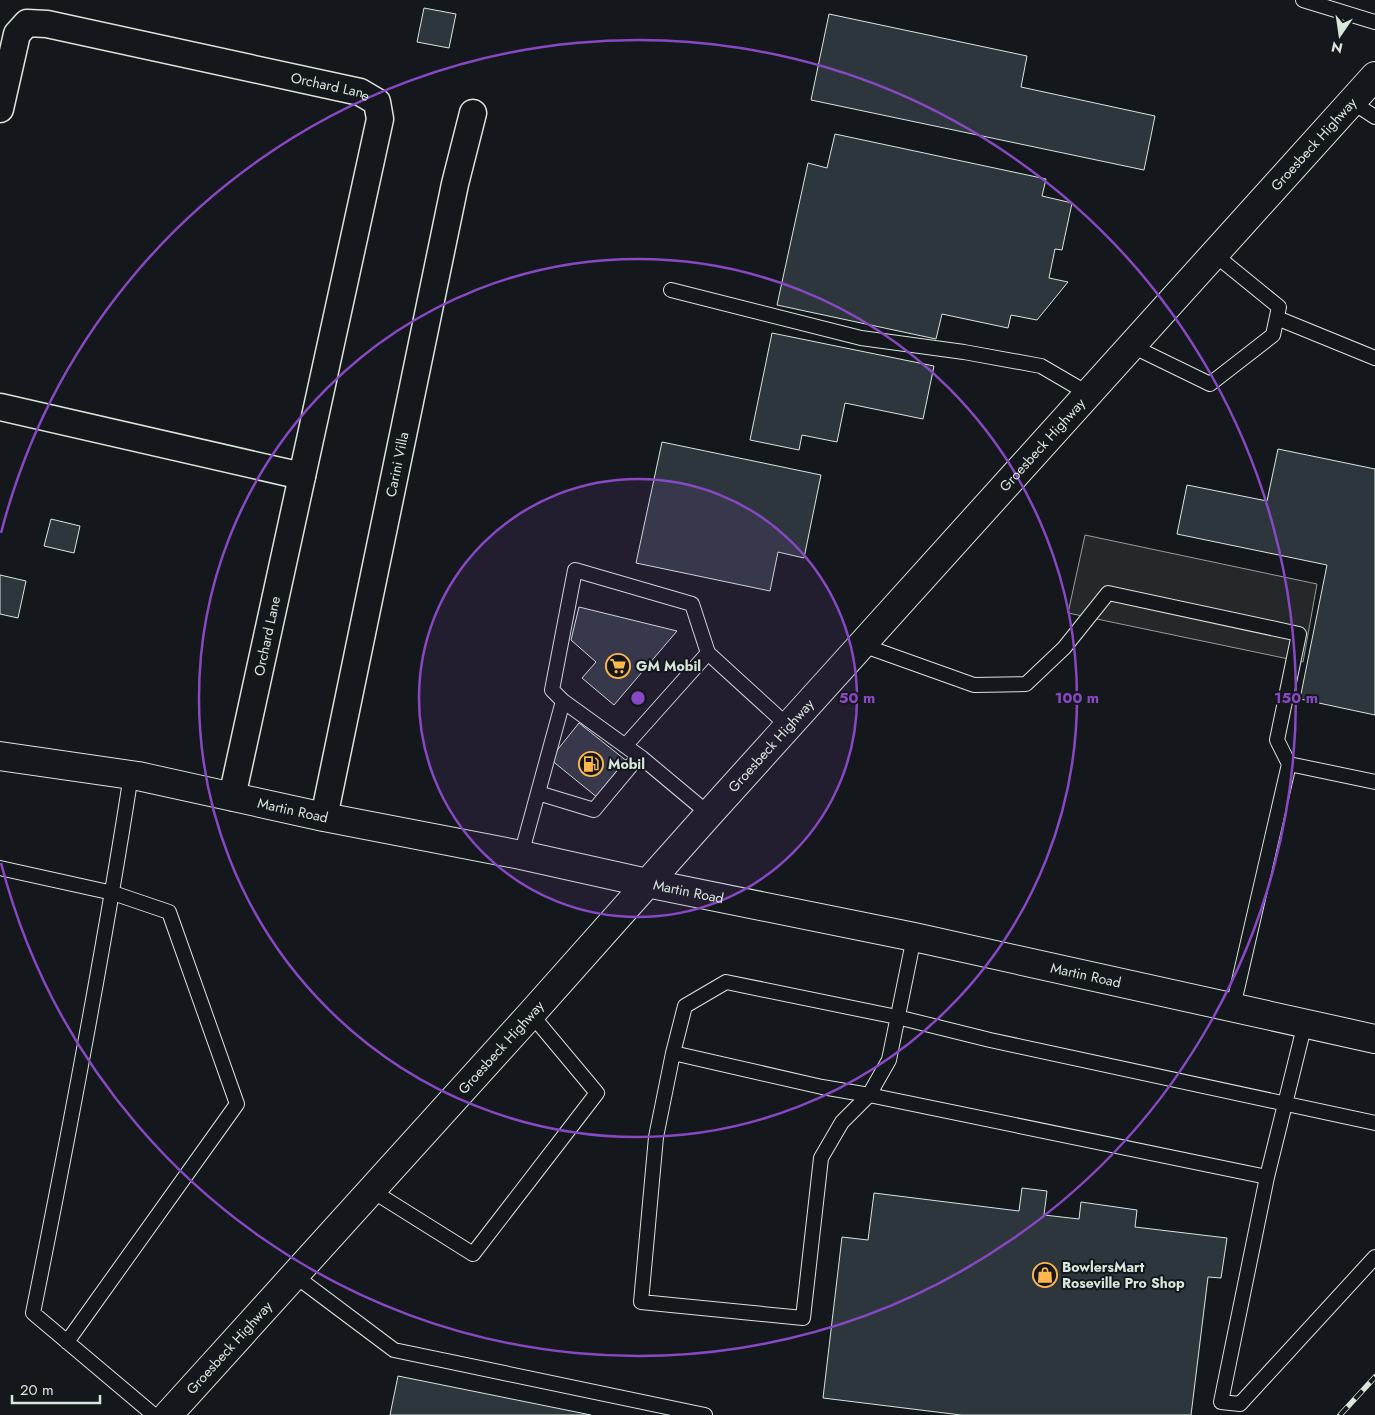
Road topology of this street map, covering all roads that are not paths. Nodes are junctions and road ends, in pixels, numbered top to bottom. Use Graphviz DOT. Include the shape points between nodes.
graph roads {
  1 [pos="1303,0"];
  2 [pos="1375,22"];
  3 [pos="1375,76"];
  4 [pos="1352,102"];
  5 [pos="0,109"];
  6 [pos="473,112"];
  7 [pos="1375,117"];
  8 [pos="1214,254"];
  9 [pos="671,290"];
  10 [pos="1277,318"];
  11 [pos="1132,346"];
  12 [pos="1375,358"];
  13 [pos="1089,394"];
  14 [pos="0,407"];
  15 [pos="302,476"];
  16 [pos="862,645"];
  17 [pos="708,653"];
  18 [pos="563,701"];
  19 [pos="788,726"];
  20 [pos="625,746"];
  21 [pos="0,756"];
  22 [pos="639,756"];
  23 [pos="1289,764"];
  24 [pos="131,775"];
  25 [pos="1375,782"];
  26 [pos="538,793"];
  27 [pos="232,796"];
  28 [pos="709,814"];
  29 [pos="324,817"];
  30 [pos="522,855"];
  31 [pos="0,868"];
  32 [pos="648,883"];
  33 [pos="113,893"];
  34 [pos="914,937"];
  35 [pos="1233,1007"];
  36 [pos="531,1014"];
  37 [pos="897,1017"];
  38 [pos="1304,1023"];
  39 [pos="1375,1039"];
  40 [pos="673,1053"];
  41 [pos="869,1095"];
  42 [pos="1285,1104"];
  43 [pos="1375,1124"];
  44 [pos="1267,1177"];
  45 [pos="371,1190"];
  46 [pos="1375,1257"];
  47 [pos="294,1275"];
  48 [pos="68,1342"];
  49 [pos="154,1415"];
  50 [pos="168,1415"];
  51 [pos="705,1415"];
  1 -- 2 [label="lane"];
  3 -- 4 [label="main road, Groesbeck Highway"];
  4 -- 7 [label="lane"];
  4 -- 8 [label="main road, Groesbeck Highway"];
  5 -- 15 [label="street, Orchard Lane" via="17,34 27,23 46,24 360,92 377,102 380,119"];
  6 -- 29 [label="street, Carini Villa" via="455,184"];
  8 -- 10 [label="lane" via="1279,307"];
  8 -- 11 [label="main road, Groesbeck Highway"];
  9 -- 13 [label="lane" via="861,338 1041,366"];
  10 -- 11 [label="lane" via="1273,335 1210,384"];
  10 -- 12 [label="lane"];
  11 -- 13 [label="main road, Groesbeck Highway"];
  13 -- 16 [label="main road, Groesbeck Highway"];
  14 -- 15 [label="street"];
  15 -- 27 [label="street, Orchard Lane"];
  16 -- 19 [label="main road, Groesbeck Highway"];
  16 -- 23 [label="lane" via="974,685 1026,684 1064,648 1108,593 1299,634 1277,740"];
  17 -- 18 [label="lane" via="692,604 575,570 552,690"];
  17 -- 19 [label="lane"];
  17 -- 20 [label="lane"];
  18 -- 20 [label="lane"];
  18 -- 26 [label="lane"];
  19 -- 28 [label="main road, Groesbeck Highway"];
  20 -- 22 [label="lane"];
  21 -- 24 [label="main road, Martin Road"];
  22 -- 26 [label="lane" via="594,810"];
  22 -- 28 [label="lane"];
  23 -- 25 [label="lane"];
  23 -- 35 [label="lane"];
  24 -- 27 [label="main road, Martin Road"];
  24 -- 33 [label="lane"];
  26 -- 30 [label="lane"];
  27 -- 29 [label="main road, Martin Road"];
  28 -- 32 [label="main road, Groesbeck Highway"];
  29 -- 30 [label="main road, Martin Road"];
  30 -- 32 [label="main road, Martin Road"];
  31 -- 33 [label="lane"];
  32 -- 34 [label="main road, Martin Road"];
  32 -- 36 [label="main road, Groesbeck Highway"];
  33 -- 48 [label="lane" via="33,1313"];
  33 -- 48 [label="lane" via="169,912 237,1104"];
  34 -- 35 [label="main road, Martin Road"];
  34 -- 37 [label="lane"];
  35 -- 38 [label="main road, Martin Road"];
  36 -- 45 [label="main road, Groesbeck Highway"];
  36 -- 45 [label="lane" via="597,1093 473,1254"];
  37 -- 40 [label="lane" via="726,982 684,1006"];
  37 -- 41 [label="lane" via="889,1060"];
  37 -- 42 [label="lane"];
  38 -- 39 [label="main road, Martin Road"];
  38 -- 42 [label="lane"];
  40 -- 41 [label="lane"];
  40 -- 41 [label="lane" via="656,1138 641,1302 803,1318 821,1158 842,1122"];
  41 -- 44 [label="lane"];
  42 -- 43 [label="lane"];
  42 -- 44 [label="lane"];
  44 -- 46 [label="lane" via="1221,1402 1240,1404"];
  45 -- 47 [label="main road, Groesbeck Highway"];
  47 -- 50 [label="main road, Groesbeck Highway"];
  47 -- 51 [label="lane" via="394,1350"];
  48 -- 49 [label="lane"];
}
